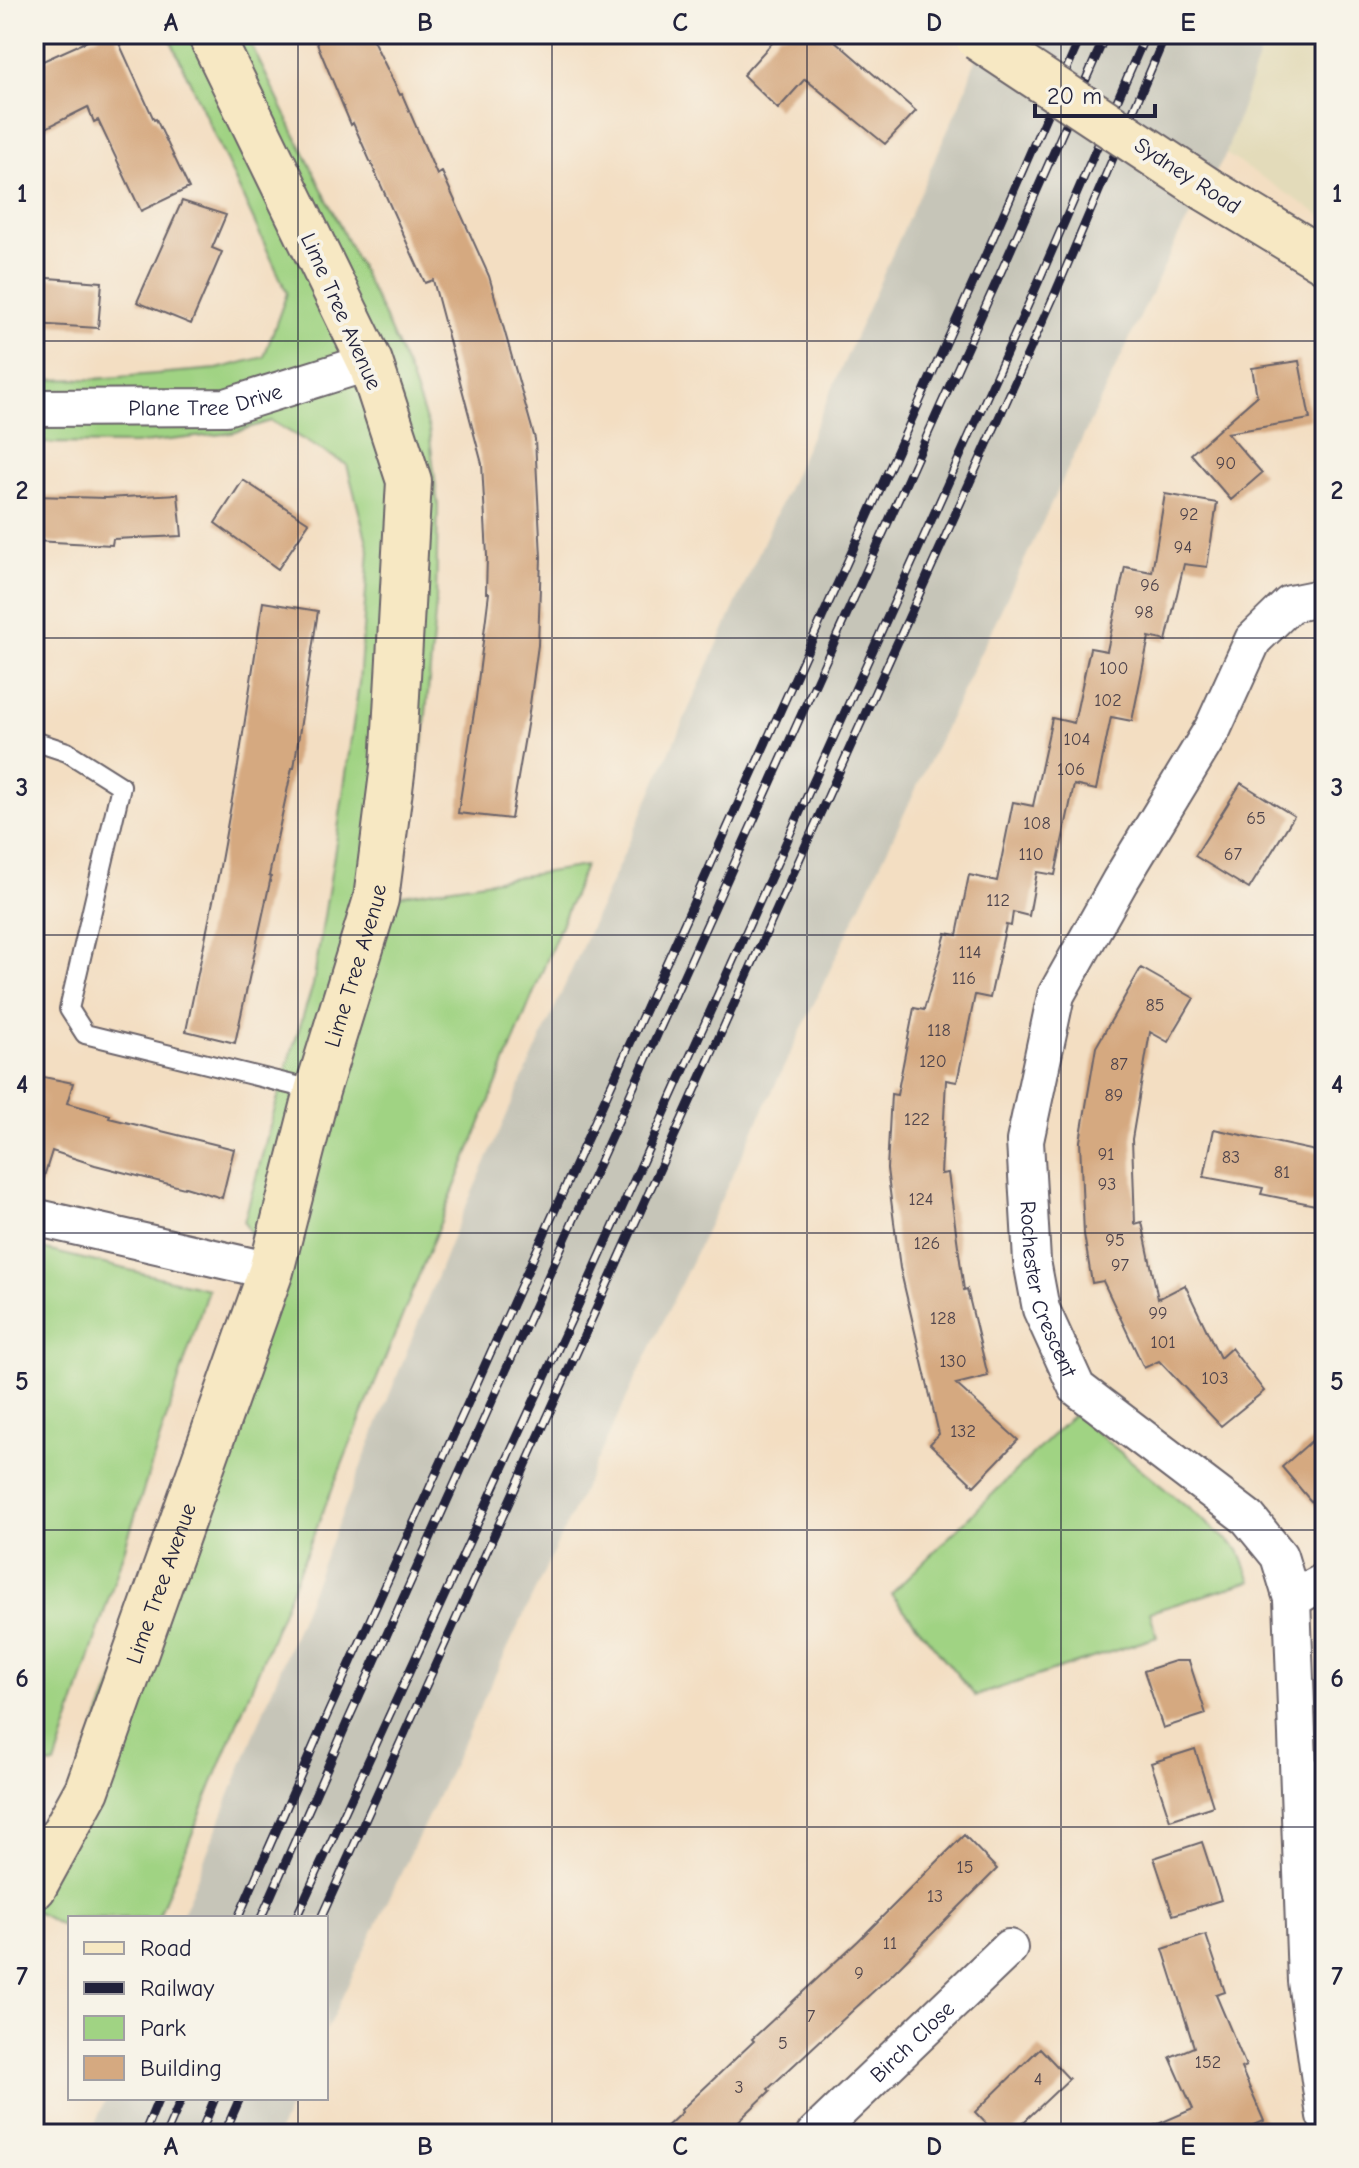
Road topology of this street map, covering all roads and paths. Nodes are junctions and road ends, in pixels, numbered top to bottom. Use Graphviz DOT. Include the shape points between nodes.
graph roads {
  1 [pos="210,34"];
  2 [pos="976,36"];
  3 [pos="1325,261"];
  4 [pos="370,362"];
  5 [pos="34,408"];
  6 [pos="1325,597"];
  7 [pos="34,741"];
  8 [pos="317,1091"];
  9 [pos="34,1217"];
  10 [pos="271,1271"];
  11 [pos="1325,1581"];
  12 [pos="1292,1599"];
  13 [pos="34,1887"];
  14 [pos="1009,1948"];
  15 [pos="1316,1978"];
  16 [pos="1325,2116"];
  17 [pos="815,2134"];
  1 -- 4 [label="street, Lime Tree Avenue"];
  2 -- 3 [label="street, Sydney Road, bridge"];
  4 -- 5 [label="street, Plane Tree Drive" via="226,407"];
  4 -- 8 [label="street, Lime Tree Avenue" via="409,481 393,766 376,899"];
  6 -- 12 [label="street, Rochester Crescent" via="1290,604 1253,640 1213,728 1056,995 1025,1141 1032,1261 1041,1309 1077,1388 1248,1518 1279,1556"];
  7 -- 8 [label="lane" via="67,752 121,786 69,1009 85,1034"];
  8 -- 10 [label="street, Lime Tree Avenue"];
  9 -- 10 [label="street"];
  10 -- 13 [label="street, Lime Tree Avenue" via="87,1790"];
  11 -- 12 [label="street"];
  12 -- 15 [label="street, Rochester Crescent"];
  14 -- 17 [label="street, Birch Close"];
  15 -- 16 [label="street, Rochester Crescent"];
}
